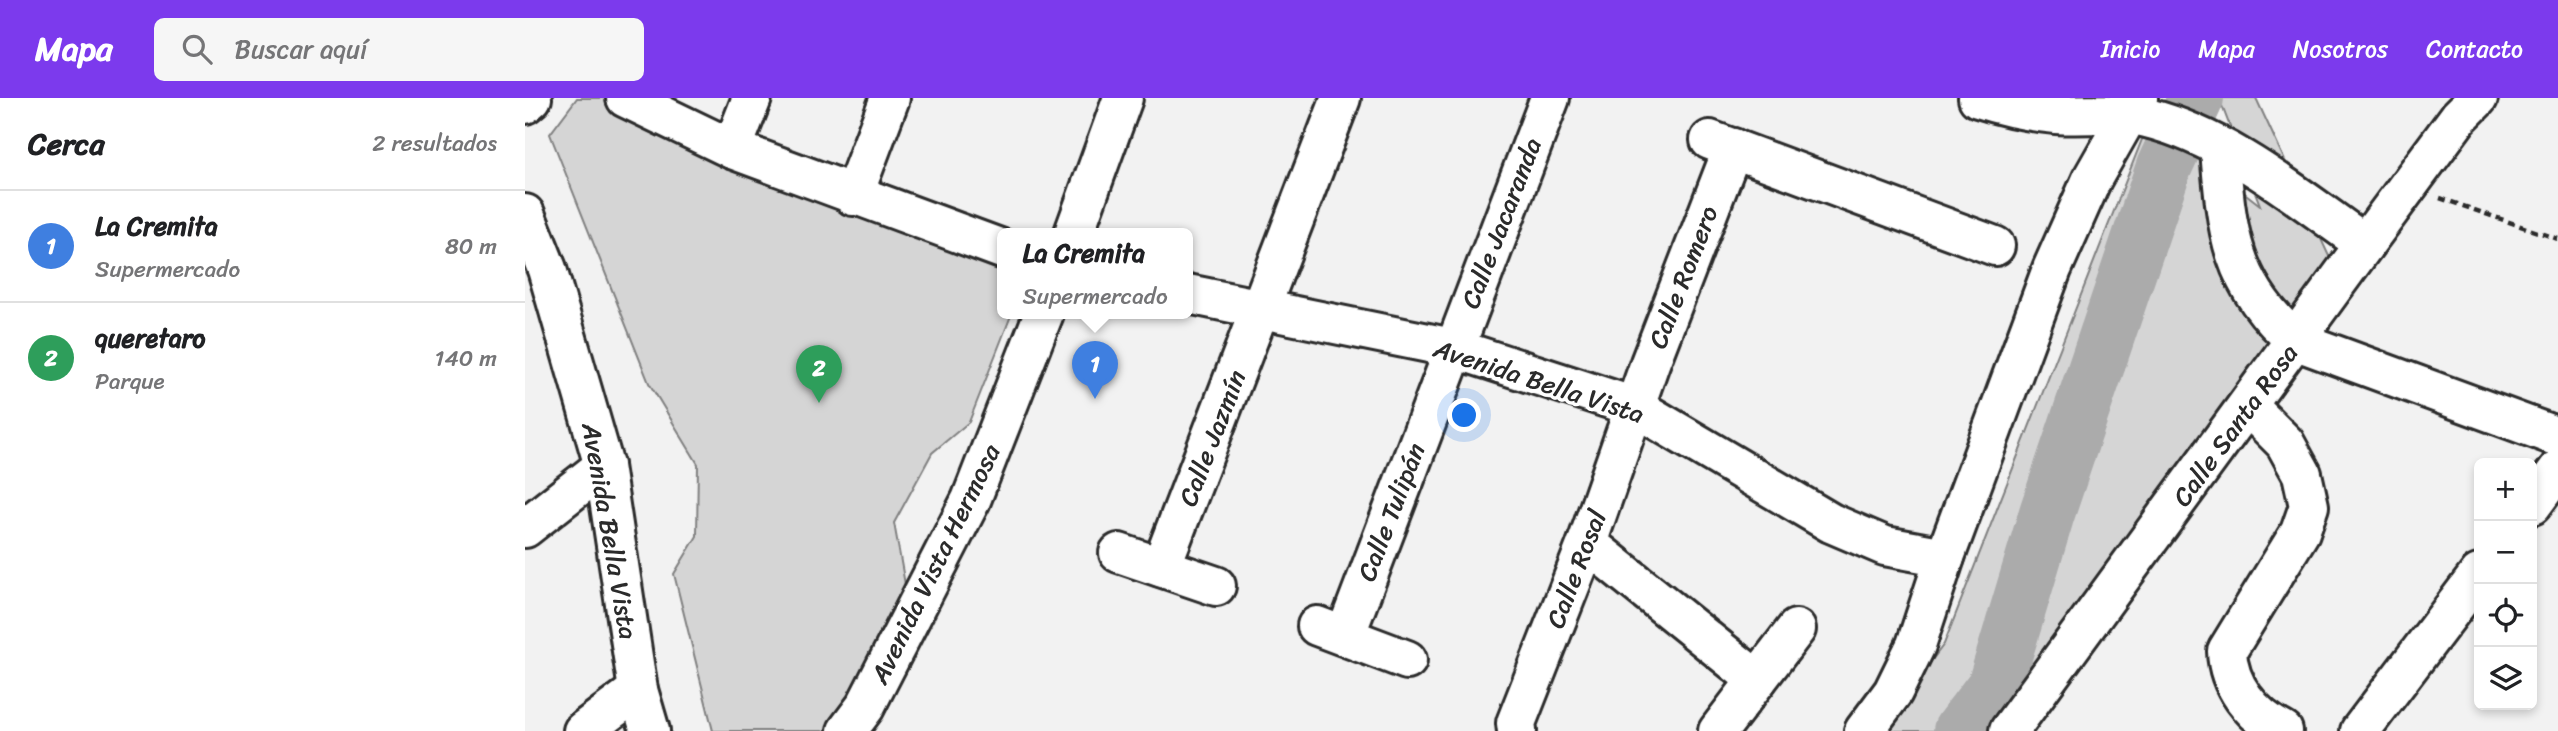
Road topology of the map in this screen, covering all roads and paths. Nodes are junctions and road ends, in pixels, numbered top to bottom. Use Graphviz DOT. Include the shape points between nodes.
graph roads {
  1 [pos="532,98"];
  2 [pos="626,98"];
  3 [pos="752,98"];
  4 [pos="890,98"];
  5 [pos="1123,98"];
  6 [pos="1341,98"];
  7 [pos="1550,98"];
  8 [pos="1977,98"];
  9 [pos="525,104"];
  10 [pos="2469,104"];
  11 [pos="2139,110"];
  12 [pos="2212,145"];
  13 [pos="732,149"];
  14 [pos="2409,187"];
  15 [pos="853,195"];
  16 [pos="525,214"];
  17 [pos="1076,228"];
  18 [pos="2558,239"];
  19 [pos="2365,244"];
  20 [pos="1995,246"];
  21 [pos="997,247"];
  22 [pos="536,277"];
  23 [pos="1193,295"];
  24 [pos="1262,309"];
  25 [pos="1042,319"];
  26 [pos="2297,341"];
  27 [pos="1453,348"];
  28 [pos="2248,406"];
  29 [pos="1636,407"];
  30 [pos="2558,437"];
  31 [pos="604,466"];
  32 [pos="2558,470"];
  33 [pos="2537,498"];
  34 [pos="525,528"];
  35 [pos="1587,543"];
  36 [pos="1119,553"];
  37 [pos="1945,557"];
  38 [pos="1161,567"];
  39 [pos="2474,581"];
  40 [pos="1216,586"];
  41 [pos="1796,629"];
  42 [pos="1407,660"];
  43 [pos="1757,680"];
  44 [pos="638,690"];
  45 [pos="583,731"];
  46 [pos="650,731"];
  47 [pos="847,731"];
  48 [pos="1517,731"];
  49 [pos="1718,731"];
  50 [pos="1864,731"];
  51 [pos="2009,731"];
  52 [pos="2283,731"];
  53 [pos="2360,731"];
  1 -- 9 [label="street"];
  2 -- 13 [label="street"];
  3 -- 13 [label="street"];
  4 -- 15 [label="street"];
  5 -- 17 [label="street"];
  6 -- 24 [label="street, Calle Jazmín"];
  7 -- 27 [label="street, Calle Jacaranda"];
  8 -- 11 [label="street" via="2055,114"];
  10 -- 14 [label="street, Calle Santa Rosa"];
  11 -- 12 [label="street"];
  11 -- 37 [label="street" via="2092,179 2052,269"];
  12 -- 19 [label="street" via="2269,177"];
  12 -- 26 [label="street" via="2241,273 2270,319"];
  13 -- 15 [label="street"];
  14 -- 18 [label="path"];
  14 -- 19 [label="street, Calle Santa Rosa"];
  15 -- 21 [label="street"];
  16 -- 22 [label="street, Avenida Bella Vista"];
  19 -- 26 [label="street, Calle Santa Rosa"];
  20 -- 29 [label="street, Calle Romero" via="1722,144"];
  22 -- 31 [label="street, Avenida Bella Vista"];
  23 -- 24 [label="street, Avenida Bella Vista"];
  24 -- 27 [label="street, Avenida Bella Vista"];
  24 -- 38 [label="street, Calle Jazmín"];
  25 -- 47 [label="street, Avenida Vista Hermosa" via="971,500 865,707"];
  26 -- 28 [label="street, Calle Santa Rosa"];
  26 -- 30 [label="street"];
  27 -- 29 [label="street, Avenida Bella Vista"];
  27 -- 42 [label="street, Calle Tulipán" via="1331,631"];
  28 -- 51 [label="street, Calle Santa Rosa"];
  28 -- 52 [label="street" via="2285,443 2307,488 2306,521 2227,650 2230,675 2252,708 2263,721"];
  29 -- 35 [label="street, Calle Rosal"];
  29 -- 37 [label="street, Avenida Bella Vista" via="1831,523 1885,546"];
  31 -- 34 [label="street"];
  31 -- 44 [label="street, Avenida Bella Vista"];
  32 -- 33 [label="street"];
  35 -- 43 [label="street"];
  35 -- 48 [label="street, Calle Rosal" via="1516,723"];
  36 -- 38 [label="street"];
  37 -- 50 [label="street" via="1916,645 1893,692"];
  38 -- 40 [label="street"];
  39 -- 53 [label="street"];
  41 -- 43 [label="street"];
  43 -- 49 [label="street"];
  44 -- 45 [label="street"];
  44 -- 46 [label="street, Avenida Bella Vista"];
}
